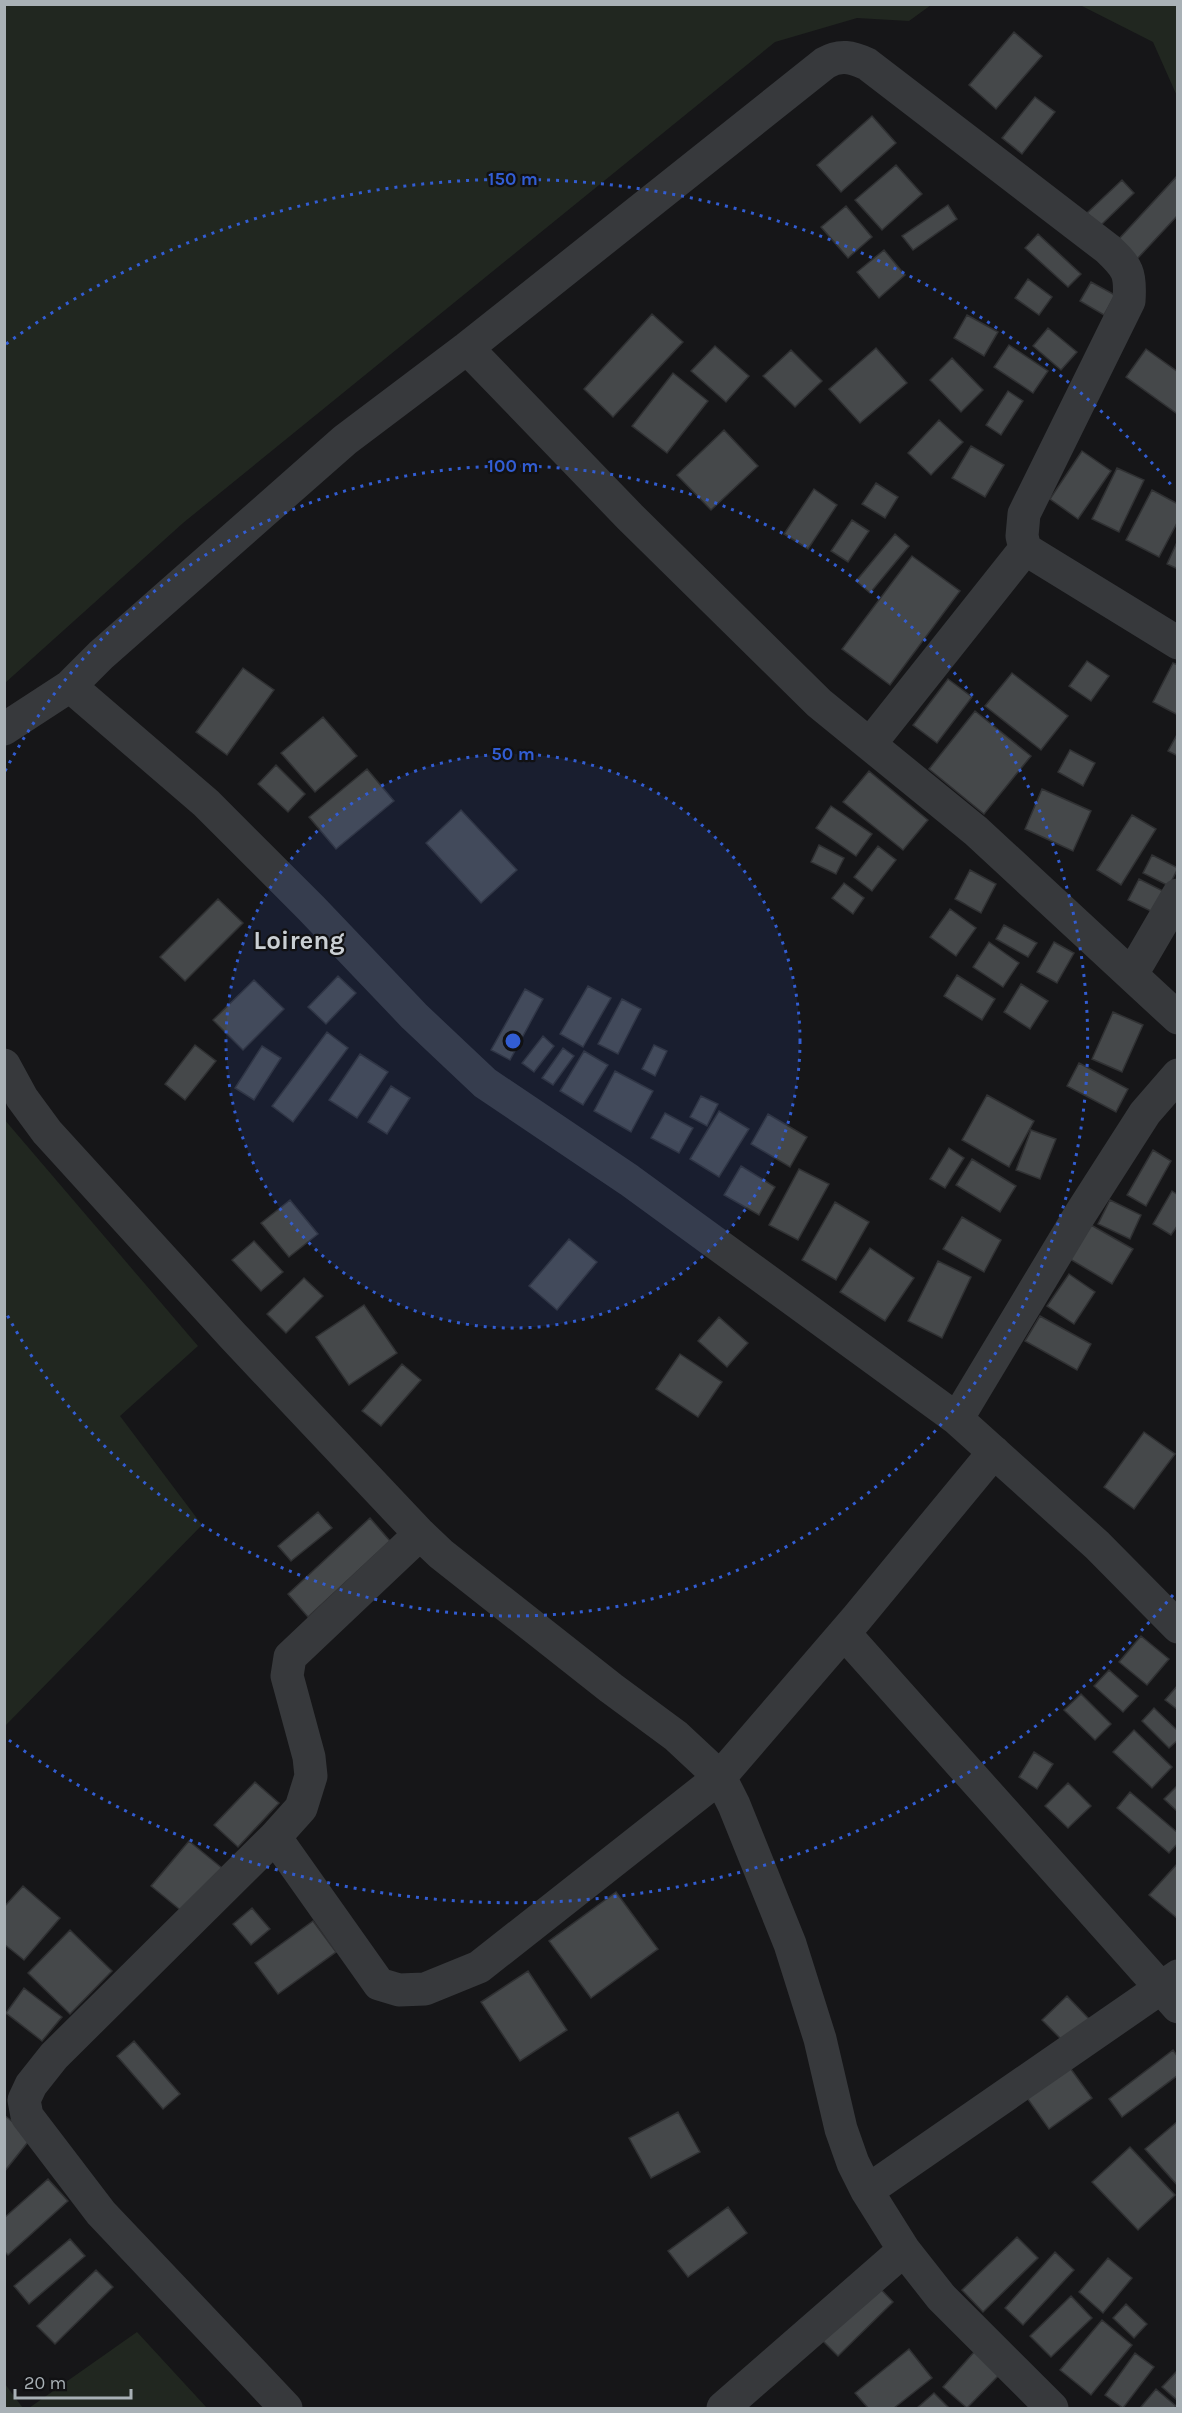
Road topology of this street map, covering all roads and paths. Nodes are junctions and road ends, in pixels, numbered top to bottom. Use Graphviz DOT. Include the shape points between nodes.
graph roads {
  1 [pos="467,348"];
  2 [pos="1025,549"];
  3 [pos="1178,643"];
  4 [pos="70,686"];
  5 [pos="4,729"];
  6 [pos="870,744"];
  7 [pos="1178,896"];
  8 [pos="1132,974"];
  9 [pos="1178,1018"];
  10 [pos="4,1065"];
  11 [pos="1178,1075"];
  12 [pos="957,1419"];
  13 [pos="994,1452"];
  14 [pos="420,1534"];
  15 [pos="1178,1627"];
  16 [pos="844,1633"];
  17 [pos="720,1777"];
  18 [pos="275,1837"];
  19 [pos="1172,1990"];
  20 [pos="867,2191"];
  21 [pos="904,2250"];
  22 [pos="286,2409"];
  23 [pos="723,2409"];
  24 [pos="1052,2409"];
  1 -- 2 [label="street" via="825,63 834,57 856,59 1108,249 1125,265 1130,279 1129,301 1023,514"];
  1 -- 4 [label="street" via="345,440"];
  1 -- 6 [label="street" via="630,517 811,695"];
  2 -- 3 [label="street"];
  2 -- 6 [label="street"];
  4 -- 5 [label="street"];
  4 -- 12 [label="street" via="206,803 484,1083 629,1180"];
  6 -- 8 [label="street" via="976,831"];
  7 -- 8 [label="street"];
  8 -- 9 [label="street"];
  10 -- 14 [label="street" via="47,1132 232,1336"];
  11 -- 12 [label="street" via="1145,1113"];
  12 -- 13 [label="street"];
  13 -- 15 [label="street" via="1097,1545"];
  13 -- 16 [label="street"];
  14 -- 17 [label="street" via="676,1736"];
  14 -- 18 [label="street" via="290,1657 287,1676 311,1776 301,1808"];
  16 -- 17 [label="street"];
  16 -- 19 [label="street"];
  17 -- 18 [label="street" via="478,1967 425,1989 399,1990 379,1984"];
  17 -- 20 [label="street" via="790,1944 820,2039 841,2128"];
  18 -- 22 [label="street" via="54,2056 24,2100 27,2116 102,2213"];
  19 -- 20 [label="street"];
  20 -- 21 [label="street"];
  21 -- 23 [label="street"];
  21 -- 24 [label="street" via="941,2297"];
}
